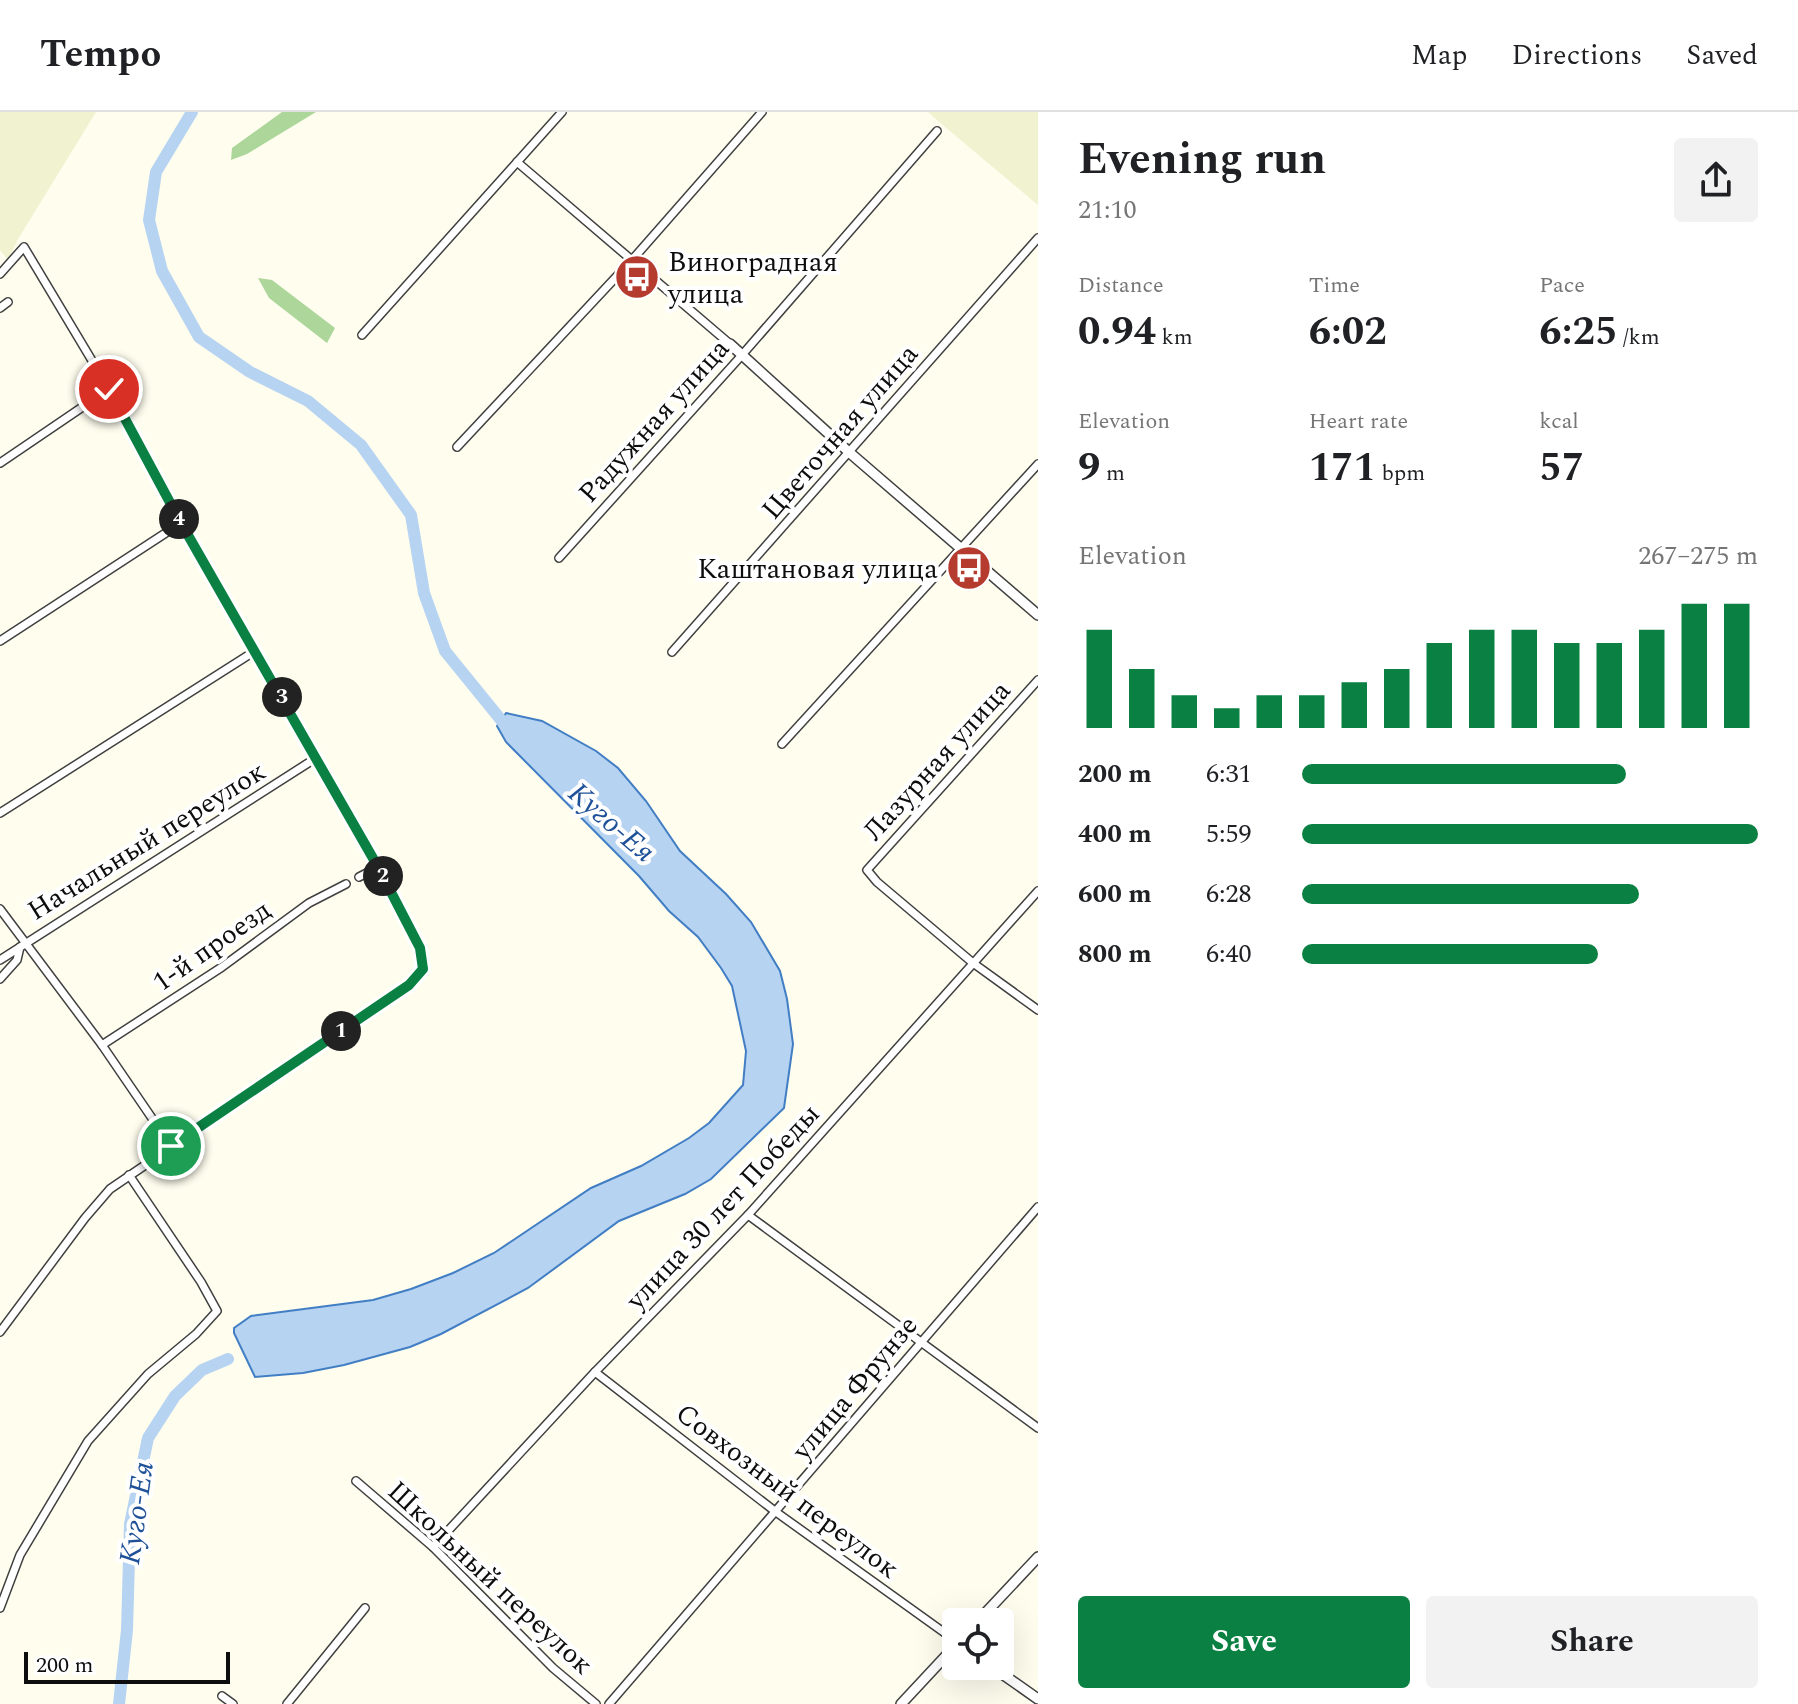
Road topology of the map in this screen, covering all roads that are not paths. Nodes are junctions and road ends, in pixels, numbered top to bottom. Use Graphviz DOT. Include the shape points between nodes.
graph roads {
  1 [pos="562,112"];
  2 [pos="762,112"];
  3 [pos="937,131"];
  4 [pos="517,162"];
  5 [pos="1038,238"];
  6 [pos="632,260"];
  7 [pos="0,274"];
  8 [pos="8,302"];
  9 [pos="0,308"];
  10 [pos="362,335"];
  11 [pos="730,344"];
  12 [pos="742,355"];
  13 [pos="109,389"];
  14 [pos="457,447"];
  15 [pos="850,453"];
  16 [pos="0,463"];
  17 [pos="1038,464"];
  18 [pos="181,523"];
  19 [pos="962,550"];
  20 [pos="559,558"];
  21 [pos="1038,615"];
  22 [pos="0,641"];
  23 [pos="255,651"];
  24 [pos="672,652"];
  25 [pos="1038,680"];
  26 [pos="782,744"];
  27 [pos="316,758"];
  28 [pos="0,813"];
  29 [pos="378,867"];
  30 [pos="359,877"];
  31 [pos="346,884"];
  32 [pos="1038,891"];
  33 [pos="0,909"];
  34 [pos="23,944"];
  35 [pos="0,960"];
  36 [pos="973,963"];
  37 [pos="0,979"];
  38 [pos="1038,1010"];
  39 [pos="102,1045"];
  40 [pos="171,1146"];
  41 [pos="129,1175"];
  42 [pos="1038,1207"];
  43 [pos="748,1215"];
  44 [pos="0,1332"];
  45 [pos="920,1343"];
  46 [pos="595,1372"];
  47 [pos="1038,1428"];
  48 [pos="356,1481"];
  49 [pos="776,1512"];
  50 [pos="433,1547"];
  51 [pos="1038,1557"];
  52 [pos="0,1608"];
  53 [pos="365,1608"];
  54 [pos="990,1608"];
  55 [pos="942,1633"];
  56 [pos="942,1659"];
  57 [pos="1011,1680"];
  58 [pos="222,1696"];
  59 [pos="1038,1699"];
  60 [pos="233,1704"];
  61 [pos="287,1704"];
  62 [pos="596,1704"];
  63 [pos="609,1704"];
  64 [pos="901,1704"];
  1 -- 4 [label="street"];
  2 -- 6 [label="street"];
  3 -- 12 [label="street, Радужная улица"];
  4 -- 6 [label="street"];
  4 -- 10 [label="street"];
  5 -- 15 [label="street, Цветочная улица"];
  6 -- 11 [label="street"];
  6 -- 14 [label="street"];
  7 -- 13 [label="street" via="24,247"];
  8 -- 9 [label="street"];
  11 -- 12 [label="street"];
  12 -- 15 [label="street"];
  12 -- 20 [label="street, Радужная улица"];
  13 -- 16 [label="street"];
  13 -- 18 [label="street"];
  15 -- 19 [label="street"];
  15 -- 24 [label="street, Цветочная улица"];
  17 -- 19 [label="street"];
  18 -- 22 [label="street"];
  18 -- 23 [label="street"];
  19 -- 21 [label="street"];
  19 -- 26 [label="street"];
  23 -- 27 [label="street"];
  23 -- 28 [label="street"];
  25 -- 36 [label="street, Лазурная улица" via="867,870"];
  27 -- 29 [label="street"];
  27 -- 34 [label="street, Начальный переулок"];
  29 -- 30 [label="street"];
  29 -- 40 [label="street" via="420,948 423,969 409,985"];
  31 -- 39 [label="street, 1-й проезд" via="309,903"];
  32 -- 36 [label="street, улица 30 лет Победы"];
  33 -- 34 [label="street"];
  34 -- 35 [label="street, Начальный переулок"];
  34 -- 37 [label="street"];
  34 -- 39 [label="street"];
  36 -- 38 [label="street"];
  36 -- 43 [label="street, улица 30 лет Победы"];
  39 -- 40 [label="street"];
  40 -- 41 [label="street"];
  41 -- 44 [label="street" via="85,1218"];
  41 -- 52 [label="street" via="217,1311 148,1374 88,1441 20,1555"];
  42 -- 45 [label="street, улица Фрунзе"];
  43 -- 45 [label="street"];
  43 -- 46 [label="street, улица 30 лет Победы"];
  45 -- 47 [label="street"];
  45 -- 49 [label="street, улица Фрунзе"];
  46 -- 49 [label="street, Совхозный переулок"];
  46 -- 50 [label="street, улица 30 лет Победы"];
  48 -- 50 [label="street, Школьный переулок"];
  49 -- 55 [label="street, Совхозный переулок"];
  49 -- 63 [label="street, улица Фрунзе"];
  50 -- 62 [label="street, Школьный переулок"];
  51 -- 54 [label="street"];
  53 -- 61 [label="street"];
  56 -- 64 [label="street"];
  57 -- 59 [label="street"];
  58 -- 60 [label="street"];
}
